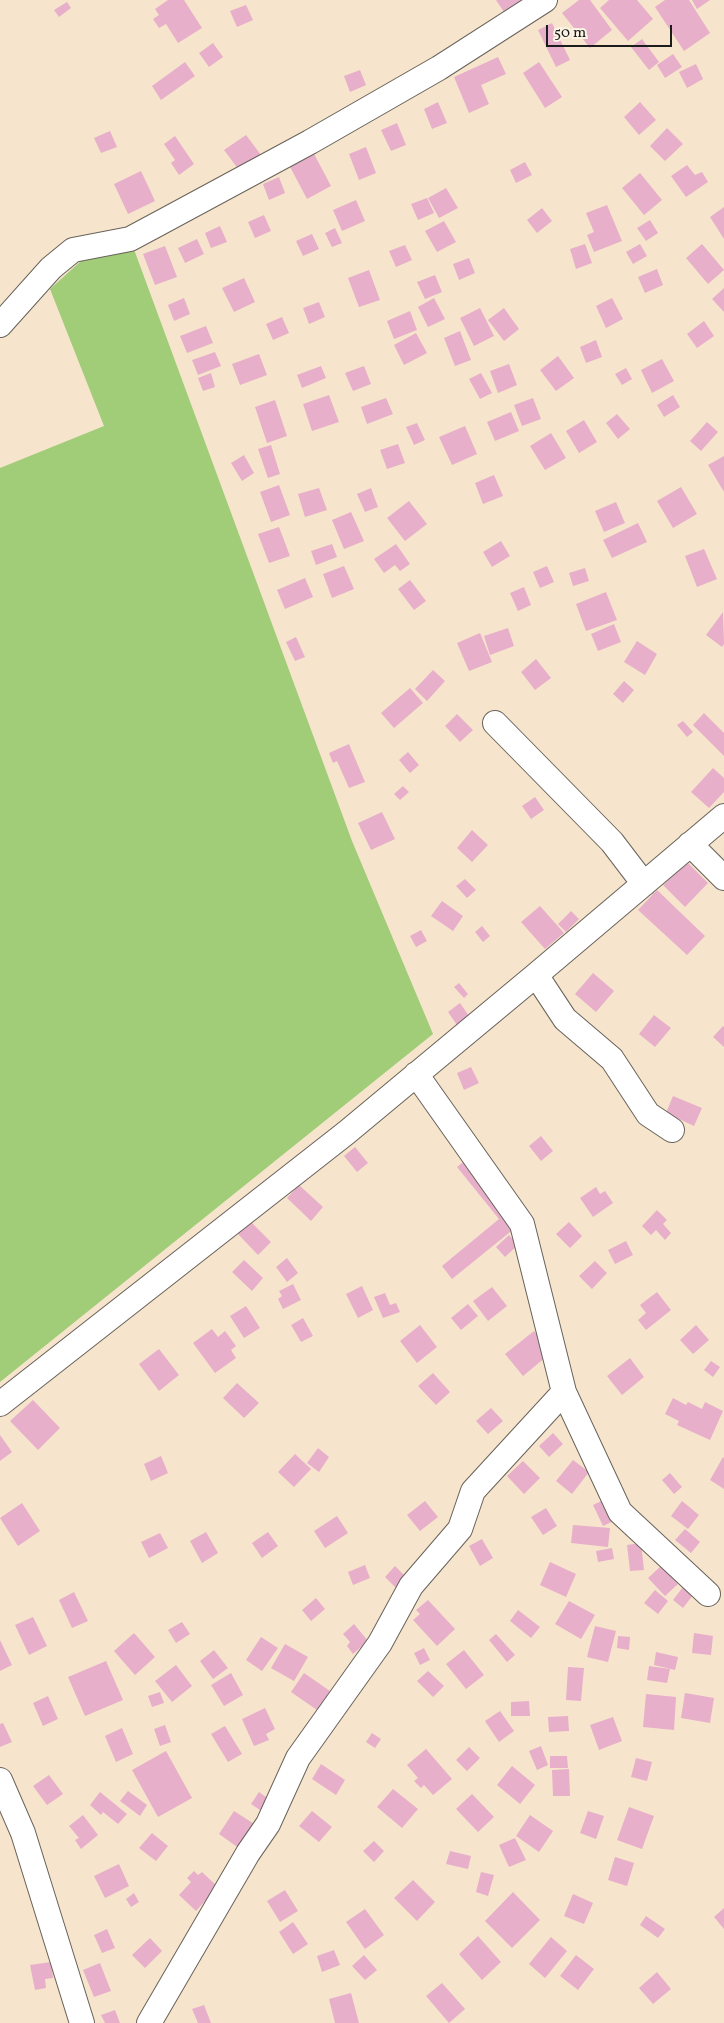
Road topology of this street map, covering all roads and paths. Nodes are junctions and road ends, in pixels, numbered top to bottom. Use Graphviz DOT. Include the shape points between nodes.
graph roads {
  1 [pos="544,0"];
  2 [pos="0,325"];
  3 [pos="495,723"];
  4 [pos="724,816"];
  5 [pos="690,844"];
  6 [pos="724,878"];
  7 [pos="644,884"];
  8 [pos="536,975"];
  9 [pos="416,1074"];
  10 [pos="672,1130"];
  11 [pos="564,1392"];
  12 [pos="0,1404"];
  13 [pos="708,1594"];
  14 [pos="0,1780"];
  15 [pos="82,2023"];
  16 [pos="149,2023"];
  1 -- 2 [label="street" via="439,68 130,239 73,250 51,268"];
  3 -- 7 [label="street" via="612,842"];
  4 -- 5 [label="street"];
  5 -- 6 [label="street"];
  5 -- 7 [label="street"];
  7 -- 8 [label="street"];
  8 -- 9 [label="street"];
  8 -- 10 [label="street" via="565,1019 612,1059 648,1114"];
  9 -- 11 [label="street" via="522,1224"];
  9 -- 12 [label="street"];
  11 -- 13 [label="street" via="620,1512"];
  11 -- 16 [label="street" via="473,1491 460,1529 411,1586 380,1643 298,1758 268,1824"];
  14 -- 15 [label="street" via="23,1833"];
}
